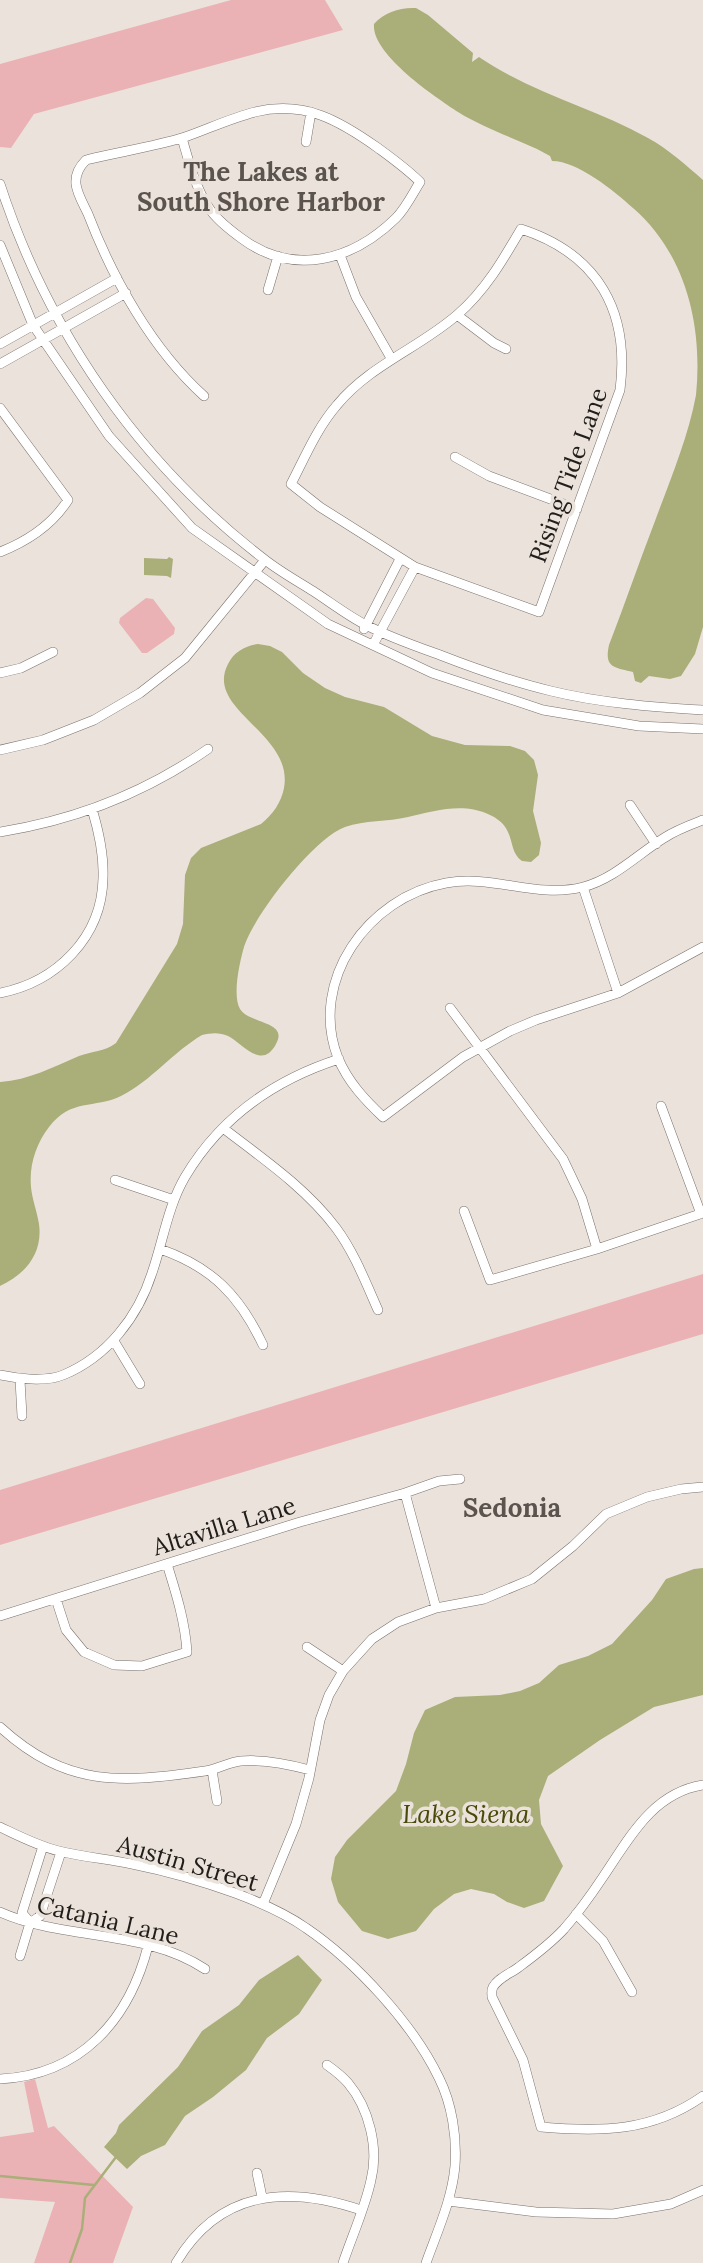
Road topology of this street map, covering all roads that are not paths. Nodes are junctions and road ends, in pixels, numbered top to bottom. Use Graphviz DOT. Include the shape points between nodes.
graph roads {
  1 [pos="311,112"];
  2 [pos="182,138"];
  3 [pos="306,142"];
  4 [pos="0,184"];
  5 [pos="0,245"];
  6 [pos="278,256"];
  7 [pos="340,256"];
  8 [pos="117,278"];
  9 [pos="268,290"];
  10 [pos="126,293"];
  11 [pos="54,312"];
  12 [pos="457,315"];
  13 [pos="33,325"];
  14 [pos="63,327"];
  15 [pos="42,339"];
  16 [pos="0,344"];
  17 [pos="506,349"];
  18 [pos="391,358"];
  19 [pos="0,364"];
  20 [pos="204,396"];
  21 [pos="0,408"];
  22 [pos="3,419"];
  23 [pos="455,457"];
  24 [pos="577,509"];
  25 [pos="0,552"];
  26 [pos="400,559"];
  27 [pos="265,560"];
  28 [pos="415,567"];
  29 [pos="256,573"];
  30 [pos="366,625"];
  31 [pos="380,631"];
  32 [pos="359,639"];
  33 [pos="373,645"];
  34 [pos="53,652"];
  35 [pos="0,673"];
  36 [pos="703,710"];
  37 [pos="703,729"];
  38 [pos="208,749"];
  39 [pos="0,750"];
  40 [pos="630,805"];
  41 [pos="92,809"];
  42 [pos="703,820"];
  43 [pos="0,832"];
  44 [pos="656,844"];
  45 [pos="583,887"];
  46 [pos="703,947"];
  47 [pos="0,993"];
  48 [pos="618,993"];
  49 [pos="450,1007"];
  50 [pos="479,1048"];
  51 [pos="339,1059"];
  52 [pos="661,1106"];
  53 [pos="223,1128"];
  54 [pos="115,1180"];
  55 [pos="174,1200"];
  56 [pos="464,1210"];
  57 [pos="702,1213"];
  58 [pos="160,1249"];
  59 [pos="597,1249"];
  60 [pos="378,1310"];
  61 [pos="114,1341"];
  62 [pos="263,1345"];
  63 [pos="0,1375"];
  64 [pos="20,1380"];
  65 [pos="140,1384"];
  66 [pos="22,1416"];
  67 [pos="460,1479"];
  68 [pos="703,1487"];
  69 [pos="405,1493"];
  70 [pos="167,1564"];
  71 [pos="56,1599"];
  72 [pos="436,1608"];
  73 [pos="0,1616"];
  74 [pos="307,1647"];
  75 [pos="343,1671"];
  76 [pos="0,1727"];
  77 [pos="212,1770"];
  78 [pos="310,1770"];
  79 [pos="703,1786"];
  80 [pos="217,1801"];
  81 [pos="0,1827"];
  82 [pos="43,1846"];
  83 [pos="61,1852"];
  84 [pos="263,1904"];
  85 [pos="0,1912"];
  86 [pos="576,1914"];
  87 [pos="30,1923"];
  88 [pos="148,1946"];
  89 [pos="20,1956"];
  90 [pos="205,1969"];
  91 [pos="632,1992"];
  92 [pos="327,2065"];
  93 [pos="0,2079"];
  94 [pos="703,2096"];
  95 [pos="257,2173"];
  96 [pos="703,2190"];
  97 [pos="262,2197"];
  98 [pos="448,2201"];
  99 [pos="361,2210"];
  100 [pos="176,2263"];
  101 [pos="343,2263"];
  102 [pos="426,2263"];
  1 -- 2 [label="street" via="277,109 255,113"];
  1 -- 3 [label="street"];
  1 -- 7 [label="street" via="346,125 420,181 399,215 360,247"];
  2 -- 6 [label="street" via="210,210 255,249"];
  2 -- 8 [label="street" via="86,160 78,169 76,185"];
  4 -- 11 [label="street"];
  5 -- 13 [label="street"];
  6 -- 7 [label="street" via="297,260"];
  6 -- 9 [label="street"];
  7 -- 18 [label="street" via="356,297"];
  8 -- 10 [label="street"];
  8 -- 11 [label="street"];
  10 -- 14 [label="street"];
  10 -- 20 [label="street" via="161,348"];
  11 -- 13 [label="street"];
  11 -- 14 [label="street"];
  12 -- 17 [label="street"];
  12 -- 18 [label="street"];
  12 -- 24 [label="street, Rising Tide Lane" via="495,275 521,229 556,243 577,259 607,296 617,319 622,354 620,390"];
  13 -- 15 [label="street"];
  13 -- 16 [label="street"];
  14 -- 15 [label="street"];
  14 -- 27 [label="street" via="94,378 163,467"];
  15 -- 19 [label="street"];
  15 -- 29 [label="street" via="109,436 192,527"];
  18 -- 26 [label="street" via="337,405 291,484"];
  21 -- 22 [label="street"];
  22 -- 25 [label="street" via="68,500 57,518"];
  23 -- 24 [label="street" via="500,481"];
  24 -- 28 [label="street, Rising Tide Lane" via="539,612"];
  26 -- 28 [label="street"];
  26 -- 30 [label="street"];
  27 -- 29 [label="street"];
  27 -- 30 [label="street"];
  28 -- 31 [label="street"];
  29 -- 32 [label="street" via="327,624"];
  29 -- 39 [label="street" via="184,658 140,693 94,720 43,740"];
  30 -- 31 [label="street"];
  30 -- 32 [label="street"];
  31 -- 33 [label="street"];
  31 -- 36 [label="street" via="487,673 550,691"];
  32 -- 33 [label="street"];
  33 -- 37 [label="street" via="432,673 543,710 639,726"];
  34 -- 35 [label="street"];
  38 -- 41 [label="street" via="151,785"];
  40 -- 44 [label="street"];
  41 -- 43 [label="street"];
  41 -- 47 [label="street" via="103,873 92,925 74,954 58,968 25,987"];
  42 -- 44 [label="street"];
  44 -- 45 [label="street" via="612,874"];
  45 -- 48 [label="street"];
  45 -- 51 [label="street" via="548,892 485,882 450,882 419,890 382,913 349,948 335,982 330,1025"];
  46 -- 48 [label="street"];
  48 -- 50 [label="street" via="536,1020"];
  49 -- 50 [label="street"];
  50 -- 51 [label="street" via="383,1117 364,1099"];
  50 -- 59 [label="street" via="563,1159 582,1199"];
  51 -- 53 [label="street" via="266,1092"];
  52 -- 57 [label="street"];
  53 -- 55 [label="street" via="198,1158"];
  53 -- 60 [label="street" via="285,1176 337,1229"];
  54 -- 55 [label="street"];
  55 -- 58 [label="street"];
  56 -- 59 [label="street" via="490,1280"];
  57 -- 59 [label="street"];
  58 -- 61 [label="street" via="140,1304"];
  58 -- 62 [label="street" via="184,1257 222,1284 239,1302"];
  61 -- 64 [label="street" via="61,1376"];
  61 -- 65 [label="street"];
  63 -- 64 [label="street"];
  64 -- 66 [label="street"];
  67 -- 69 [label="street, Altavilla Lane"];
  68 -- 72 [label="street" via="647,1497 607,1514 532,1579 484,1599"];
  69 -- 70 [label="street, Altavilla Lane"];
  69 -- 72 [label="street"];
  70 -- 71 [label="street, Altavilla Lane"];
  70 -- 71 [label="street" via="187,1651 142,1666 114,1665 84,1652 66,1630"];
  71 -- 73 [label="street, Altavilla Lane"];
  72 -- 75 [label="street" via="398,1622 372,1639"];
  74 -- 75 [label="street"];
  75 -- 78 [label="street" via="320,1720"];
  76 -- 77 [label="street" via="37,1755 88,1776 149,1779"];
  77 -- 78 [label="street" via="239,1761"];
  77 -- 80 [label="street"];
  78 -- 84 [label="street" via="296,1824"];
  79 -- 86 [label="street" via="675,1795 642,1819"];
  81 -- 82 [label="street, Austin Street"];
  82 -- 83 [label="street, Austin Street"];
  82 -- 87 [label="street" via="22,1913"];
  83 -- 84 [label="street, Austin Street" via="178,1875"];
  83 -- 87 [label="street" via="40,1916"];
  84 -- 98 [label="street, Austin Street" via="340,1953 385,2000 426,2055 451,2112 455,2166"];
  85 -- 87 [label="street, Catania Lane"];
  86 -- 91 [label="street" via="603,1941"];
  86 -- 94 [label="street" via="562,1931 492,1988 492,1997 523,2060 541,2127 625,2127 672,2113"];
  87 -- 88 [label="street, Catania Lane"];
  87 -- 89 [label="street"];
  88 -- 90 [label="street, Catania Lane" via="175,1953"];
  88 -- 93 [label="street" via="143,1968 109,2029 59,2066"];
  92 -- 99 [label="street" via="347,2082 369,2121 372,2180"];
  95 -- 97 [label="street"];
  96 -- 98 [label="street" via="671,2204 613,2214 536,2212"];
  97 -- 99 [label="street" via="315,2197"];
  97 -- 100 [label="street" via="207,2226"];
  98 -- 102 [label="street, Austin Street"];
  99 -- 101 [label="street"];
}
